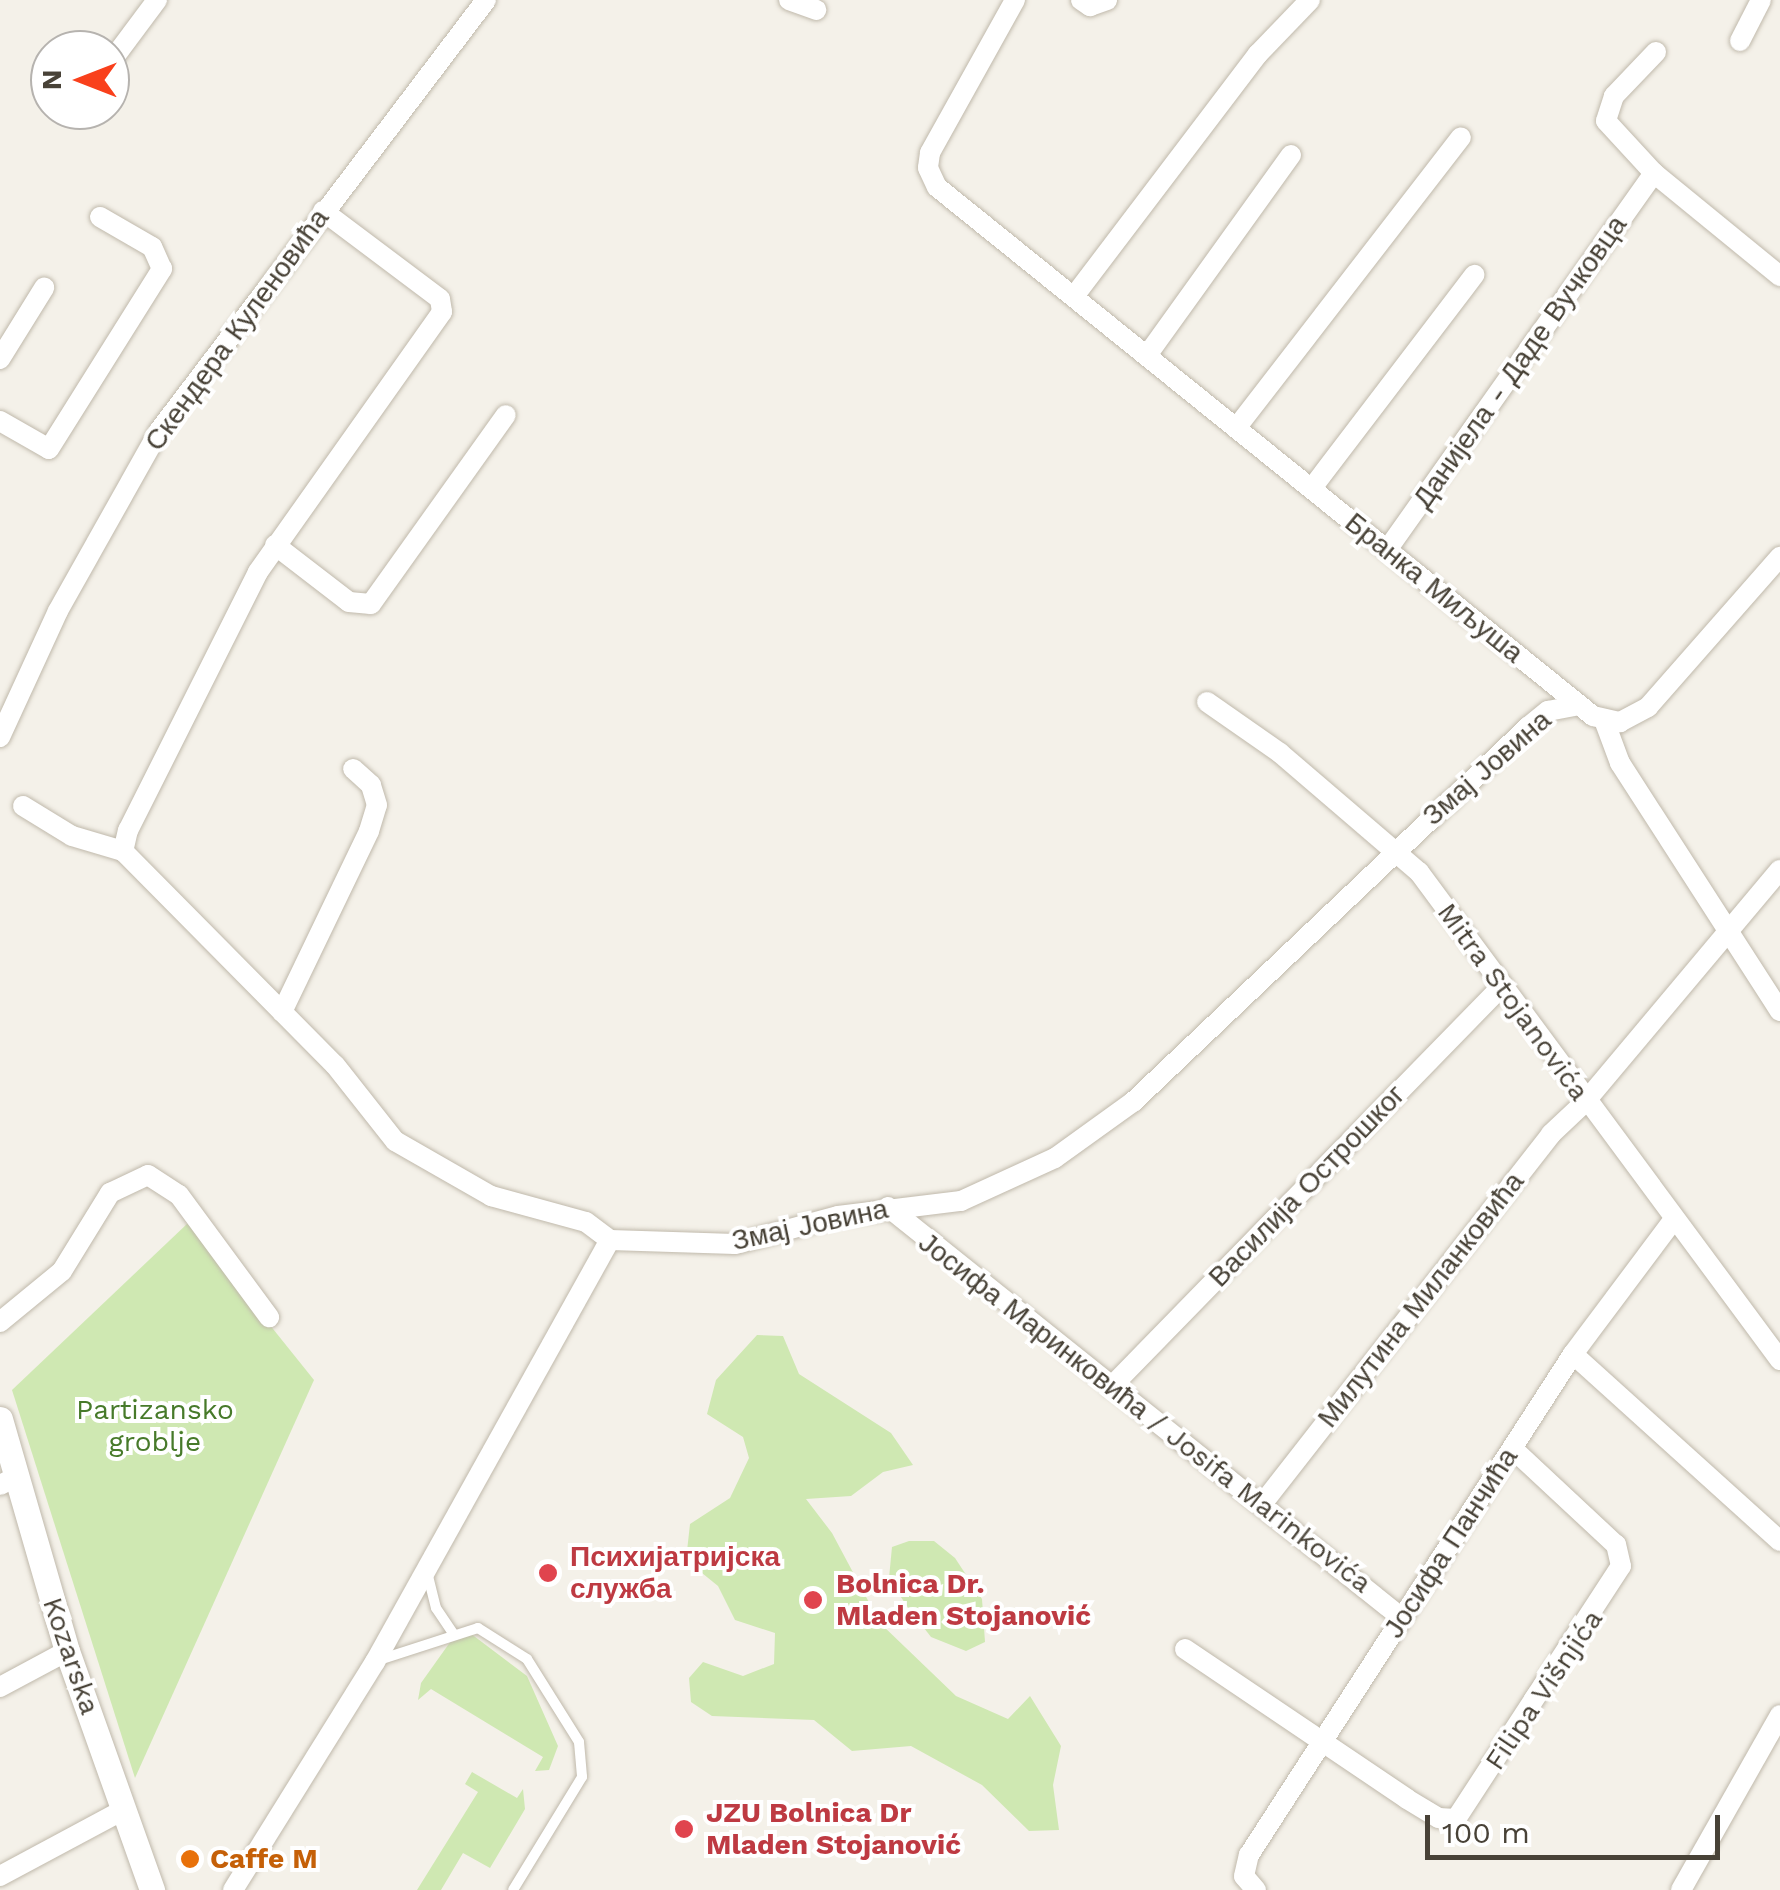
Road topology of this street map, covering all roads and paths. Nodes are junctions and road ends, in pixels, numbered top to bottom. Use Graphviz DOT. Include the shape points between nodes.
graph roads {
  1 [pos="156,0"];
  2 [pos="486,0"];
  3 [pos="788,0"];
  4 [pos="1015,0"];
  5 [pos="1081,0"];
  6 [pos="1107,0"];
  7 [pos="1310,0"];
  8 [pos="1761,0"];
  9 [pos="816,10"];
  10 [pos="130,36"];
  11 [pos="1740,41"];
  12 [pos="1656,52"];
  13 [pos="1461,137"];
  14 [pos="1291,155"];
  15 [pos="1654,173"];
  16 [pos="323,211"];
  17 [pos="100,217"];
  18 [pos="1474,275"];
  19 [pos="1780,276"];
  20 [pos="44,288"];
  21 [pos="1076,296"];
  22 [pos="1148,354"];
  23 [pos="0,359"];
  24 [pos="506,416"];
  25 [pos="0,421"];
  26 [pos="1237,427"];
  27 [pos="1312,488"];
  28 [pos="275,545"];
  29 [pos="1387,550"];
  30 [pos="1780,557"];
  31 [pos="1207,702"];
  32 [pos="1578,704"];
  33 [pos="1604,720"];
  34 [pos="0,737"];
  35 [pos="354,769"];
  36 [pos="22,806"];
  37 [pos="124,851"];
  38 [pos="1394,851"];
  39 [pos="1780,870"];
  40 [pos="1728,934"];
  41 [pos="1503,985"];
  42 [pos="1780,1011"];
  43 [pos="282,1012"];
  44 [pos="1585,1102"];
  45 [pos="888,1207"];
  46 [pos="1674,1219"];
  47 [pos="610,1240"];
  48 [pos="269,1318"];
  49 [pos="0,1322"];
  50 [pos="1777,1349"];
  51 [pos="1573,1354"];
  52 [pos="1110,1387"];
  53 [pos="0,1419"];
  54 [pos="1513,1450"];
  55 [pos="7,1482"];
  56 [pos="1263,1503"];
  57 [pos="1780,1541"];
  58 [pos="427,1572"];
  59 [pos="1402,1618"];
  60 [pos="454,1634"];
  61 [pos="1186,1649"];
  62 [pos="67,1651"];
  63 [pos="376,1662"];
  64 [pos="0,1687"];
  65 [pos="1780,1715"];
  66 [pos="1324,1746"];
  67 [pos="124,1810"];
  68 [pos="0,1876"];
  69 [pos="1250,1883"];
  70 [pos="152,1890"];
  71 [pos="233,1890"];
  72 [pos="513,1890"];
  73 [pos="1681,1890"];
  1 -- 10 [label="street"];
  2 -- 16 [label="street, Скендера Куленовића"];
  3 -- 9 [label="street"];
  4 -- 21 [label="street, Бранка Миљуша" via="930,152 930,178"];
  5 -- 6 [label="street" via="1090,6"];
  7 -- 21 [label="street" via="1258,54"];
  8 -- 11 [label="street"];
  12 -- 15 [label="street" via="1614,96 1606,122"];
  13 -- 26 [label="street"];
  14 -- 22 [label="street"];
  15 -- 19 [label="street"];
  15 -- 29 [label="street, Данијела - Даде Вучковца"];
  16 -- 28 [label="street" via="444,305"];
  16 -- 34 [label="street, Скендера Куленовића" via="159,431 58,611"];
  17 -- 25 [label="street" via="152,247 162,269 49,449"];
  18 -- 27 [label="street"];
  20 -- 23 [label="street"];
  21 -- 22 [label="street, Бранка Миљуша"];
  22 -- 26 [label="street, Бранка Миљуша"];
  24 -- 28 [label="street" via="371,604 350,602"];
  26 -- 27 [label="street, Бранка Миљуша"];
  27 -- 29 [label="street, Бранка Миљуша"];
  28 -- 37 [label="street" via="128,830"];
  29 -- 32 [label="street, Бранка Миљуша"];
  30 -- 33 [label="street" via="1648,707 1632,719"];
  31 -- 38 [label="street, Mitra Stojanovića" via="1280,753"];
  32 -- 33 [label="street, Бранка Миљуша"];
  32 -- 38 [label="street, Змај Јовина" via="1548,711"];
  33 -- 40 [label="street" via="1620,763"];
  35 -- 43 [label="street" via="372,785 377,805 370,831"];
  36 -- 37 [label="street" via="72,836"];
  37 -- 43 [label="street"];
  38 -- 41 [label="street, Mitra Stojanovića" via="1419,872"];
  38 -- 45 [label="street, Змај Јовина" via="1090,1136 961,1201"];
  39 -- 40 [label="street, Милутина Миланковића"];
  40 -- 42 [label="street"];
  40 -- 44 [label="street, Милутина Миланковића"];
  41 -- 44 [label="street, Mitra Stojanovića"];
  41 -- 52 [label="street, Василија Острошког"];
  43 -- 47 [label="street" via="335,1064 395,1142 491,1196 586,1222"];
  44 -- 46 [label="street, Mitra Stojanovića"];
  44 -- 56 [label="street, Милутина Миланковића" via="1551,1134"];
  45 -- 47 [label="street, Змај Јовина" via="735,1244"];
  45 -- 52 [label="street, Јосифа Маринковића / Josifa Marinkovića"];
  46 -- 50 [label="street, Mitra Stojanovića"];
  46 -- 51 [label="street, Јосифа Панчића"];
  47 -- 58 [label="street"];
  48 -- 49 [label="street" via="179,1194 148,1176 110,1193 62,1271"];
  51 -- 54 [label="street, Јосифа Панчића"];
  51 -- 57 [label="street"];
  52 -- 56 [label="street, Јосифа Маринковића / Josifa Marinkovića"];
  53 -- 55 [label="street, Kozarska"];
  54 -- 59 [label="street, Јосифа Панчића"];
  54 -- 66 [label="street, Filipa Višnjića" via="1616,1545 1621,1566 1606,1598 1456,1819 1428,1812"];
  55 -- 62 [label="street, Kozarska"];
  56 -- 59 [label="street, Јосифа Маринковића / Josifa Marinkovića"];
  58 -- 60 [label="lane" via="436,1608"];
  58 -- 63 [label="street"];
  59 -- 66 [label="street, Јосифа Панчића"];
  60 -- 63 [label="lane"];
  60 -- 72 [label="lane" via="478,1628 526,1658 584,1762 582,1777"];
  61 -- 66 [label="street"];
  62 -- 64 [label="street"];
  62 -- 67 [label="street, Kozarska"];
  63 -- 71 [label="street"];
  65 -- 73 [label="street"];
  66 -- 69 [label="street, Јосифа Панчића" via="1249,1855"];
  67 -- 68 [label="street"];
  67 -- 70 [label="street, Kozarska"];
}
